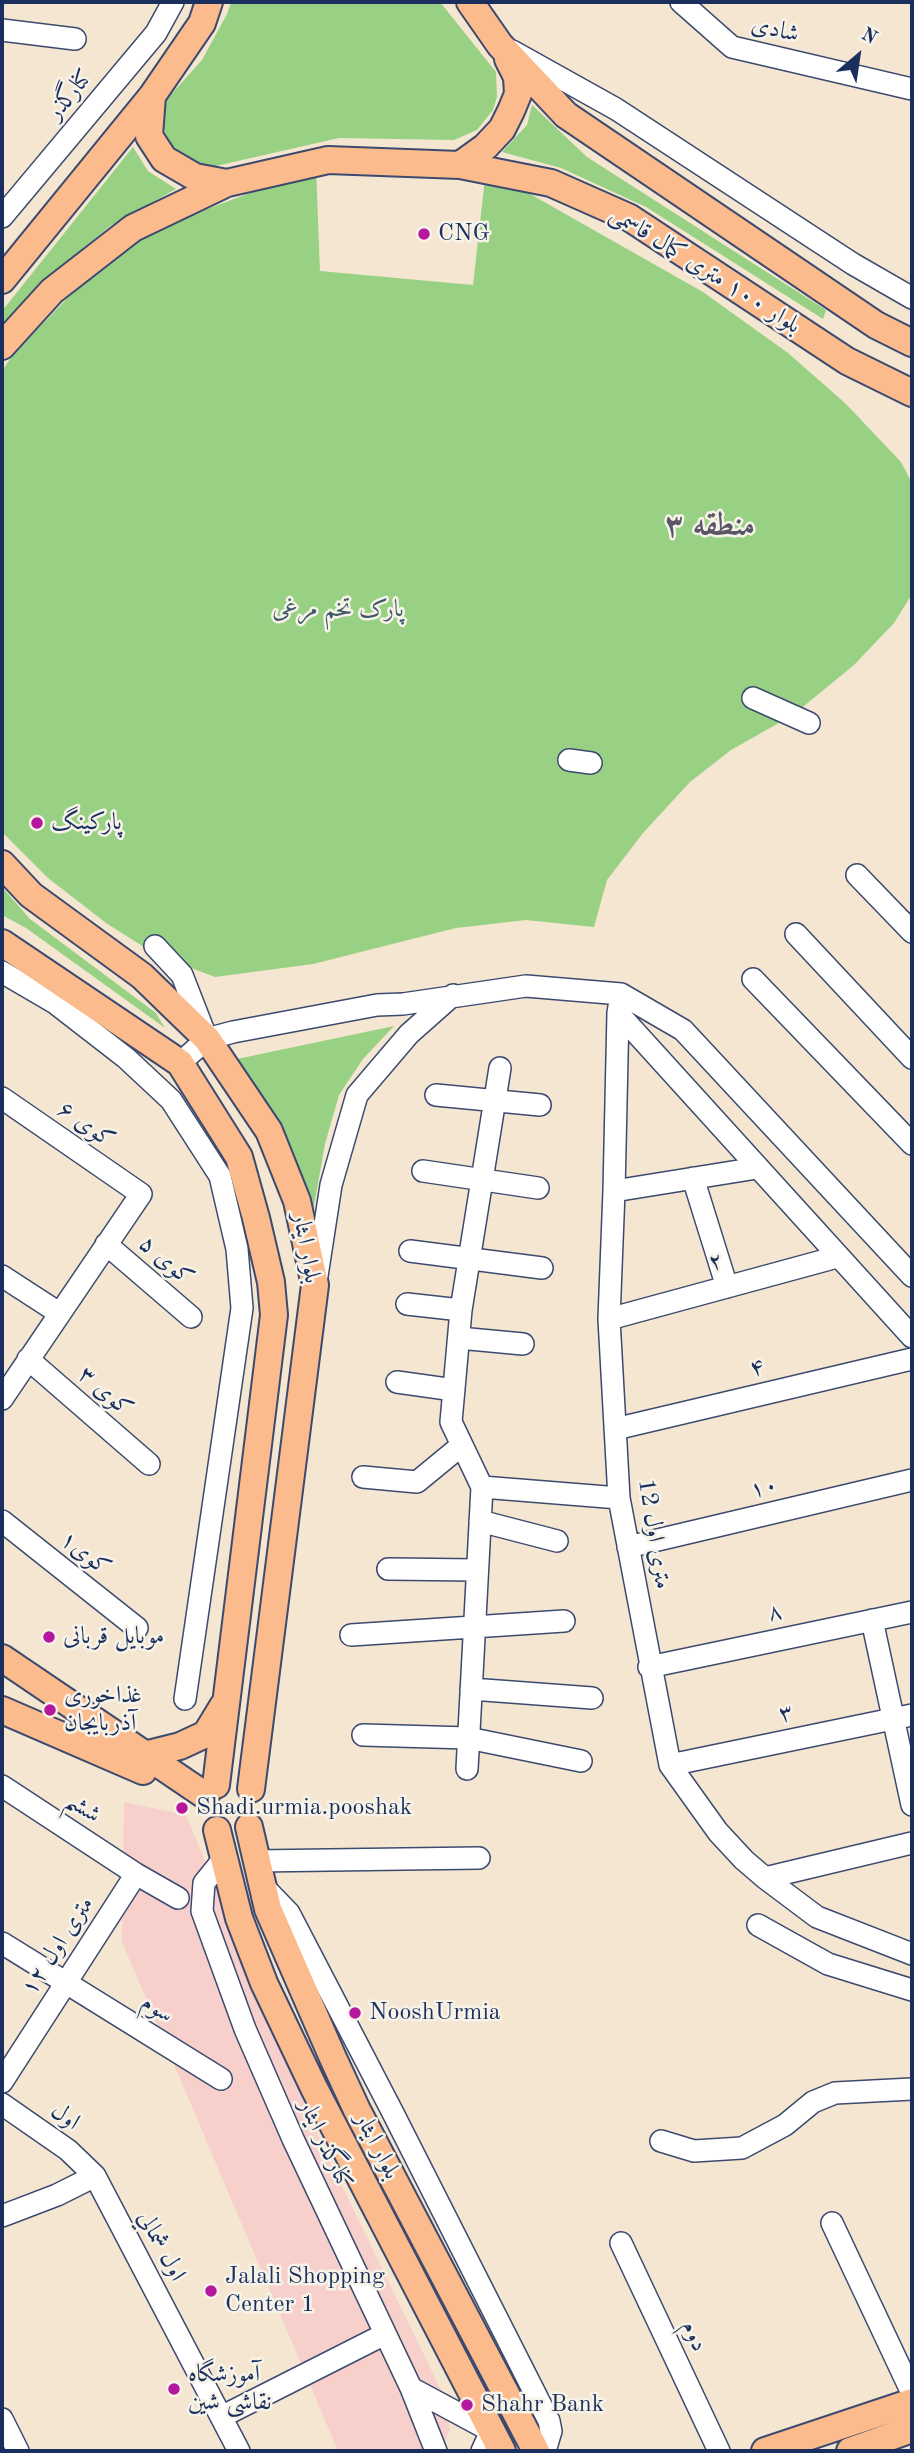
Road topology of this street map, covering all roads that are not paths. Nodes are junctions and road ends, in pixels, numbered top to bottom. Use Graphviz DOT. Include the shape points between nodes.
graph roads {
  1 [pos="173,2"];
  2 [pos="209,2"];
  3 [pos="470,2"];
  4 [pos="681,2"];
  5 [pos="2,30"];
  6 [pos="75,39"];
  7 [pos="500,45"];
  8 [pos="912,89"];
  9 [pos="152,96"];
  10 [pos="460,165"];
  11 [pos="227,183"];
  12 [pos="2,217"];
  13 [pos="2,280"];
  14 [pos="912,298"];
  15 [pos="912,343"];
  16 [pos="2,346"];
  17 [pos="912,393"];
  18 [pos="753,698"];
  19 [pos="809,723"];
  20 [pos="569,760"];
  21 [pos="591,763"];
  22 [pos="2,864"];
  23 [pos="857,875"];
  24 [pos="912,932"];
  25 [pos="796,934"];
  26 [pos="2,944"];
  27 [pos="155,946"];
  28 [pos="2,972"];
  29 [pos="754,979"];
  30 [pos="453,995"];
  31 [pos="619,1003"];
  32 [pos="207,1039"];
  33 [pos="912,1058"];
  34 [pos="180,1063"];
  35 [pos="500,1068"];
  36 [pos="436,1095"];
  37 [pos="2,1098"];
  38 [pos="495,1101"];
  39 [pos="540,1105"];
  40 [pos="912,1144"];
  41 [pos="757,1168"];
  42 [pos="423,1171"];
  43 [pos="693,1178"];
  44 [pos="482,1181"];
  45 [pos="538,1188"];
  46 [pos="614,1191"];
  47 [pos="106,1244"];
  48 [pos="410,1251"];
  49 [pos="837,1257"];
  50 [pos="470,1259"];
  51 [pos="542,1268"];
  52 [pos="2,1276"];
  53 [pos="912,1276"];
  54 [pos="315,1285"];
  55 [pos="727,1287"];
  56 [pos="407,1304"];
  57 [pos="461,1310"];
  58 [pos="59,1313"];
  59 [pos="191,1317"];
  60 [pos="609,1319"];
  61 [pos="912,1337"];
  62 [pos="459,1338"];
  63 [pos="523,1344"];
  64 [pos="28,1359"];
  65 [pos="912,1359"];
  66 [pos="397,1382"];
  67 [pos="454,1390"];
  68 [pos="2,1399"];
  69 [pos="615,1429"];
  70 [pos="462,1445"];
  71 [pos="149,1464"];
  72 [pos="363,1477"];
  73 [pos="912,1480"];
  74 [pos="482,1487"];
  75 [pos="619,1498"];
  76 [pos="2,1521"];
  77 [pos="480,1521"];
  78 [pos="557,1541"];
  79 [pos="628,1548"];
  80 [pos="388,1569"];
  81 [pos="477,1570"];
  82 [pos="912,1612"];
  83 [pos="872,1620"];
  84 [pos="564,1621"];
  85 [pos="474,1627"];
  86 [pos="136,1628"];
  87 [pos="351,1635"];
  88 [pos="2,1658"];
  89 [pos="649,1667"];
  90 [pos="2,1677"];
  91 [pos="471,1689"];
  92 [pos="186,1699"];
  93 [pos="592,1699"];
  94 [pos="226,1702"];
  95 [pos="2,1710"];
  96 [pos="903,1717"];
  97 [pos="363,1735"];
  98 [pos="468,1738"];
  99 [pos="581,1761"];
  100 [pos="144,1763"];
  101 [pos="670,1765"];
  102 [pos="467,1769"];
  103 [pos="2,1786"];
  104 [pos="251,1789"];
  105 [pos="912,1805"];
  106 [pos="211,1806"];
  107 [pos="249,1828"];
  108 [pos="912,1843"];
  109 [pos="225,1857"];
  110 [pos="479,1858"];
  111 [pos="258,1872"];
  112 [pos="136,1874"];
  113 [pos="765,1878"];
  114 [pos="178,1899"];
  115 [pos="758,1925"];
  116 [pos="2,1943"];
  117 [pos="912,1954"];
  118 [pos="65,1983"];
  119 [pos="912,1990"];
  120 [pos="221,2079"];
  121 [pos="2,2082"];
  122 [pos="912,2089"];
  123 [pos="2,2104"];
  124 [pos="661,2141"];
  125 [pos="95,2176"];
  126 [pos="2,2216"];
  127 [pos="832,2223"];
  128 [pos="621,2243"];
  129 [pos="385,2334"];
  130 [pos="411,2388"];
  131 [pos="912,2393"];
  132 [pos="912,2402"];
  133 [pos="221,2417"];
  134 [pos="2,2419"];
  135 [pos="912,2430"];
  136 [pos="491,2444"];
  137 [pos="18,2451"];
  138 [pos="239,2451"];
  139 [pos="436,2451"];
  140 [pos="536,2451"];
  141 [pos="545,2451"];
  142 [pos="719,2451"];
  143 [pos="765,2451"];
  144 [pos="850,2451"];
  1 -- 12 [label="street, کنارگذر" via="156,33"];
  2 -- 9 [label="main road" via="202,23"];
  3 -- 7 [label="main road, بلوار ۱۰۰ متری کمال قاسمی"];
  4 -- 8 [label="street, شادی" via="732,47"];
  5 -- 6 [label="street"];
  7 -- 10 [label="main road" via="517,77 518,94 502,129"];
  7 -- 14 [label="street" via="616,109"];
  7 -- 15 [label="main road, بلوار ۱۰۰ متری کمال قاسمی" via="566,115 876,325"];
  9 -- 11 [label="main road" via="149,136 164,159 195,177"];
  9 -- 13 [label="main road"];
  10 -- 11 [label="main road, بلوار ۱۰۰ متری کمال قاسمی" via="328,160"];
  10 -- 17 [label="main road, بلوار ۱۰۰ متری کمال قاسمی" via="551,183 630,218 847,360"];
  11 -- 16 [label="main road, بلوار ۱۰۰ متری کمال قاسمی" via="133,228 52,291"];
  18 -- 19 [label="street"];
  20 -- 21 [label="street"];
  22 -- 32 [label="main road, بلوار ایثار" via="31,895 142,976"];
  23 -- 24 [label="street"];
  25 -- 33 [label="street"];
  26 -- 34 [label="main road, بلوار ایثار"];
  27 -- 32 [label="street" via="182,975"];
  28 -- 92 [label="street" via="55,1003 172,1100 220,1176 237,1249 242,1308"];
  29 -- 40 [label="street"];
  30 -- 31 [label="street" via="526,986"];
  30 -- 32 [label="street" via="377,1005"];
  30 -- 54 [label="street" via="410,1034 357,1095 331,1185"];
  31 -- 41 [label="street"];
  31 -- 46 [label="street, 12 متری اول"];
  31 -- 53 [label="street" via="683,1030"];
  32 -- 34 [label="street"];
  32 -- 54 [label="main road, بلوار ایثار" via="270,1131 297,1201"];
  34 -- 94 [label="main road, بلوار ایثار" via="239,1157 271,1282 274,1315"];
  35 -- 38 [label="street"];
  36 -- 38 [label="street"];
  37 -- 47 [label="street, کوی ۶" via="141,1194"];
  38 -- 39 [label="street"];
  38 -- 44 [label="street"];
  41 -- 43 [label="street"];
  41 -- 49 [label="street"];
  42 -- 44 [label="street"];
  43 -- 46 [label="street"];
  43 -- 55 [label="street"];
  44 -- 45 [label="street"];
  44 -- 50 [label="street"];
  46 -- 60 [label="street, 12 متری اول"];
  47 -- 58 [label="street"];
  47 -- 59 [label="street, کوی ۵"];
  48 -- 50 [label="street"];
  49 -- 55 [label="street, ۲"];
  49 -- 61 [label="street"];
  50 -- 51 [label="street"];
  50 -- 57 [label="street"];
  52 -- 58 [label="street"];
  54 -- 104 [label="main road, بلوار ایثار"];
  55 -- 60 [label="street, ۲"];
  56 -- 57 [label="street"];
  57 -- 62 [label="street"];
  58 -- 64 [label="street"];
  60 -- 69 [label="street, 12 متری اول"];
  62 -- 63 [label="street"];
  62 -- 67 [label="street"];
  64 -- 68 [label="street"];
  64 -- 71 [label="street, کوی ۳"];
  65 -- 69 [label="street, ۴"];
  66 -- 67 [label="street"];
  67 -- 70 [label="street" via="451,1422"];
  69 -- 75 [label="street, 12 متری اول"];
  70 -- 72 [label="street" via="417,1482"];
  70 -- 74 [label="street"];
  73 -- 79 [label="street, ۱۰"];
  74 -- 75 [label="street"];
  74 -- 77 [label="street"];
  75 -- 79 [label="street, 12 متری اول"];
  76 -- 86 [label="street, کوی۱"];
  77 -- 78 [label="street"];
  77 -- 81 [label="street"];
  79 -- 89 [label="street, 12 متری اول"];
  80 -- 81 [label="street"];
  81 -- 85 [label="street"];
  82 -- 83 [label="street, ۸"];
  83 -- 89 [label="street, ۸"];
  83 -- 96 [label="street"];
  84 -- 85 [label="street"];
  85 -- 87 [label="street"];
  85 -- 91 [label="street"];
  88 -- 100 [label="main road"];
  89 -- 101 [label="street, 12 متری اول"];
  90 -- 100 [label="main road"];
  91 -- 93 [label="street"];
  91 -- 98 [label="street"];
  94 -- 100 [label="main road" via="205,1734"];
  94 -- 106 [label="main road, بلوار ایثار"];
  95 -- 100 [label="main road"];
  96 -- 101 [label="street, ۳"];
  96 -- 105 [label="street"];
  97 -- 98 [label="street"];
  98 -- 99 [label="street"];
  98 -- 102 [label="street"];
  100 -- 106 [label="main road"];
  101 -- 113 [label="street, 12 متری اول" via="718,1832"];
  103 -- 112 [label="street, ششم"];
  104 -- 106 [label="main road" via="230,1780"];
  104 -- 107 [label="main road" via="258,1804"];
  106 -- 107 [label="main road" via="230,1834"];
  106 -- 109 [label="main road, بلوار ایثار"];
  107 -- 111 [label="main road, بلوار ایثار"];
  108 -- 113 [label="street"];
  109 -- 129 [label="street, کنارگذر ایثار" via="205,1883 202,1911 261,2066"];
  109 -- 136 [label="main road, بلوار ایثار" via="239,1918 264,1983"];
  110 -- 111 [label="street"];
  111 -- 140 [label="main road, بلوار ایثار" via="268,1909 357,2110"];
  111 -- 141 [label="street" via="289,1913 543,2408 551,2431"];
  112 -- 114 [label="street, ششم"];
  112 -- 118 [label="street, ۱۲ متری اول"];
  113 -- 117 [label="street, 12 متری اول" via="817,1917"];
  115 -- 119 [label="street" via="828,1964"];
  116 -- 118 [label="street, سوم"];
  118 -- 120 [label="street, سوم"];
  118 -- 121 [label="street, ۱۲ متری اول"];
  122 -- 124 [label="street" via="835,2094 813,2102 785,2125 742,2148 694,2151"];
  123 -- 125 [label="street, اول" via="68,2150"];
  125 -- 126 [label="street"];
  125 -- 133 [label="street, اول شمالي"];
  127 -- 131 [label="street"];
  128 -- 142 [label="street, دوم"];
  129 -- 130 [label="street, کنارگذر ایثار"];
  129 -- 133 [label="street"];
  130 -- 136 [label="street"];
  130 -- 139 [label="street, کنارگذر ایثار"];
  132 -- 143 [label="main road"];
  133 -- 138 [label="street, اول شمالي"];
  134 -- 137 [label="street"];
  135 -- 144 [label="main road"];
}
